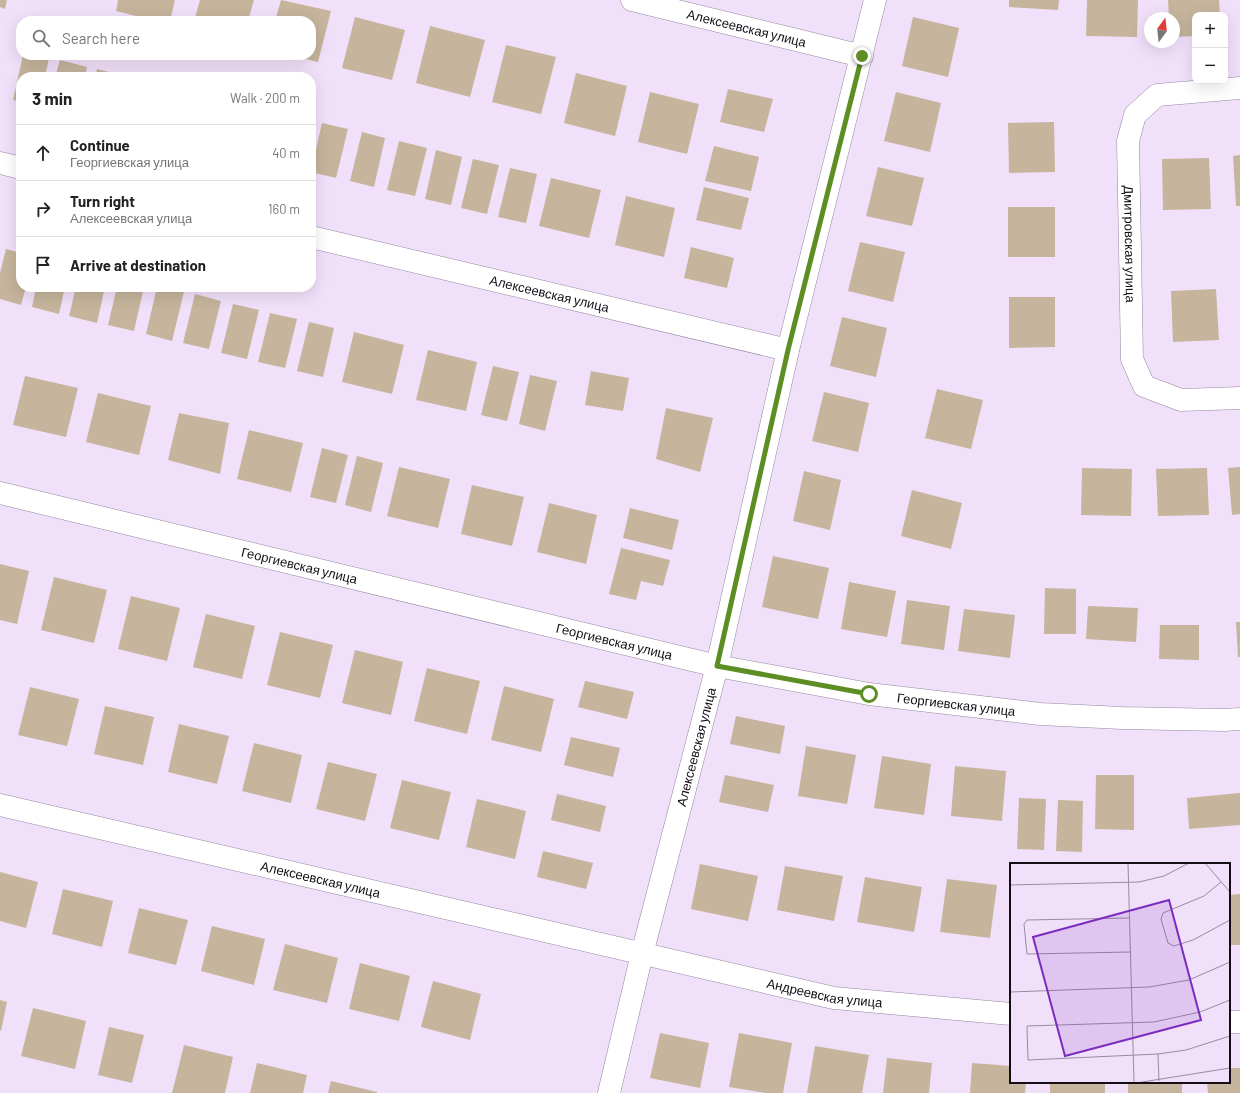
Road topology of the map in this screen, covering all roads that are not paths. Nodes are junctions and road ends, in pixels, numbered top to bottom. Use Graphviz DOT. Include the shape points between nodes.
graph roads {
  1 [pos="632,0"];
  2 [pos="875,0"];
  3 [pos="862,56"];
  4 [pos="1240,88"];
  5 [pos="0,163"];
  6 [pos="16,167"];
  7 [pos="316,238"];
  8 [pos="788,350"];
  9 [pos="1240,398"];
  10 [pos="0,493"];
  11 [pos="717,666"];
  12 [pos="1240,719"];
  13 [pos="0,805"];
  14 [pos="642,954"];
  15 [pos="1010,1014"];
  16 [pos="609,1093"];
  1 -- 3 [label="street, Алексеевская улица"];
  2 -- 3 [label="street, Алексеевская улица"];
  3 -- 8 [label="street, Алексеевская улица"];
  4 -- 9 [label="street, Дмитровская улица" via="1157,95 1135,115 1128,141 1132,359 1144,386 1181,400"];
  5 -- 6 [label="street"];
  7 -- 8 [label="street, Алексеевская улица"];
  8 -- 11 [label="street, Алексеевская улица"];
  10 -- 11 [label="street, Георгиевская улица"];
  11 -- 12 [label="street, Георгиевская улица" via="869,694 1040,714"];
  11 -- 14 [label="street, Алексеевская улица"];
  13 -- 14 [label="street, Алексеевская улица"];
  14 -- 15 [label="street, Андреевская улица" via="834,998"];
  14 -- 16 [label="street, Алексеевская улица"];
}
